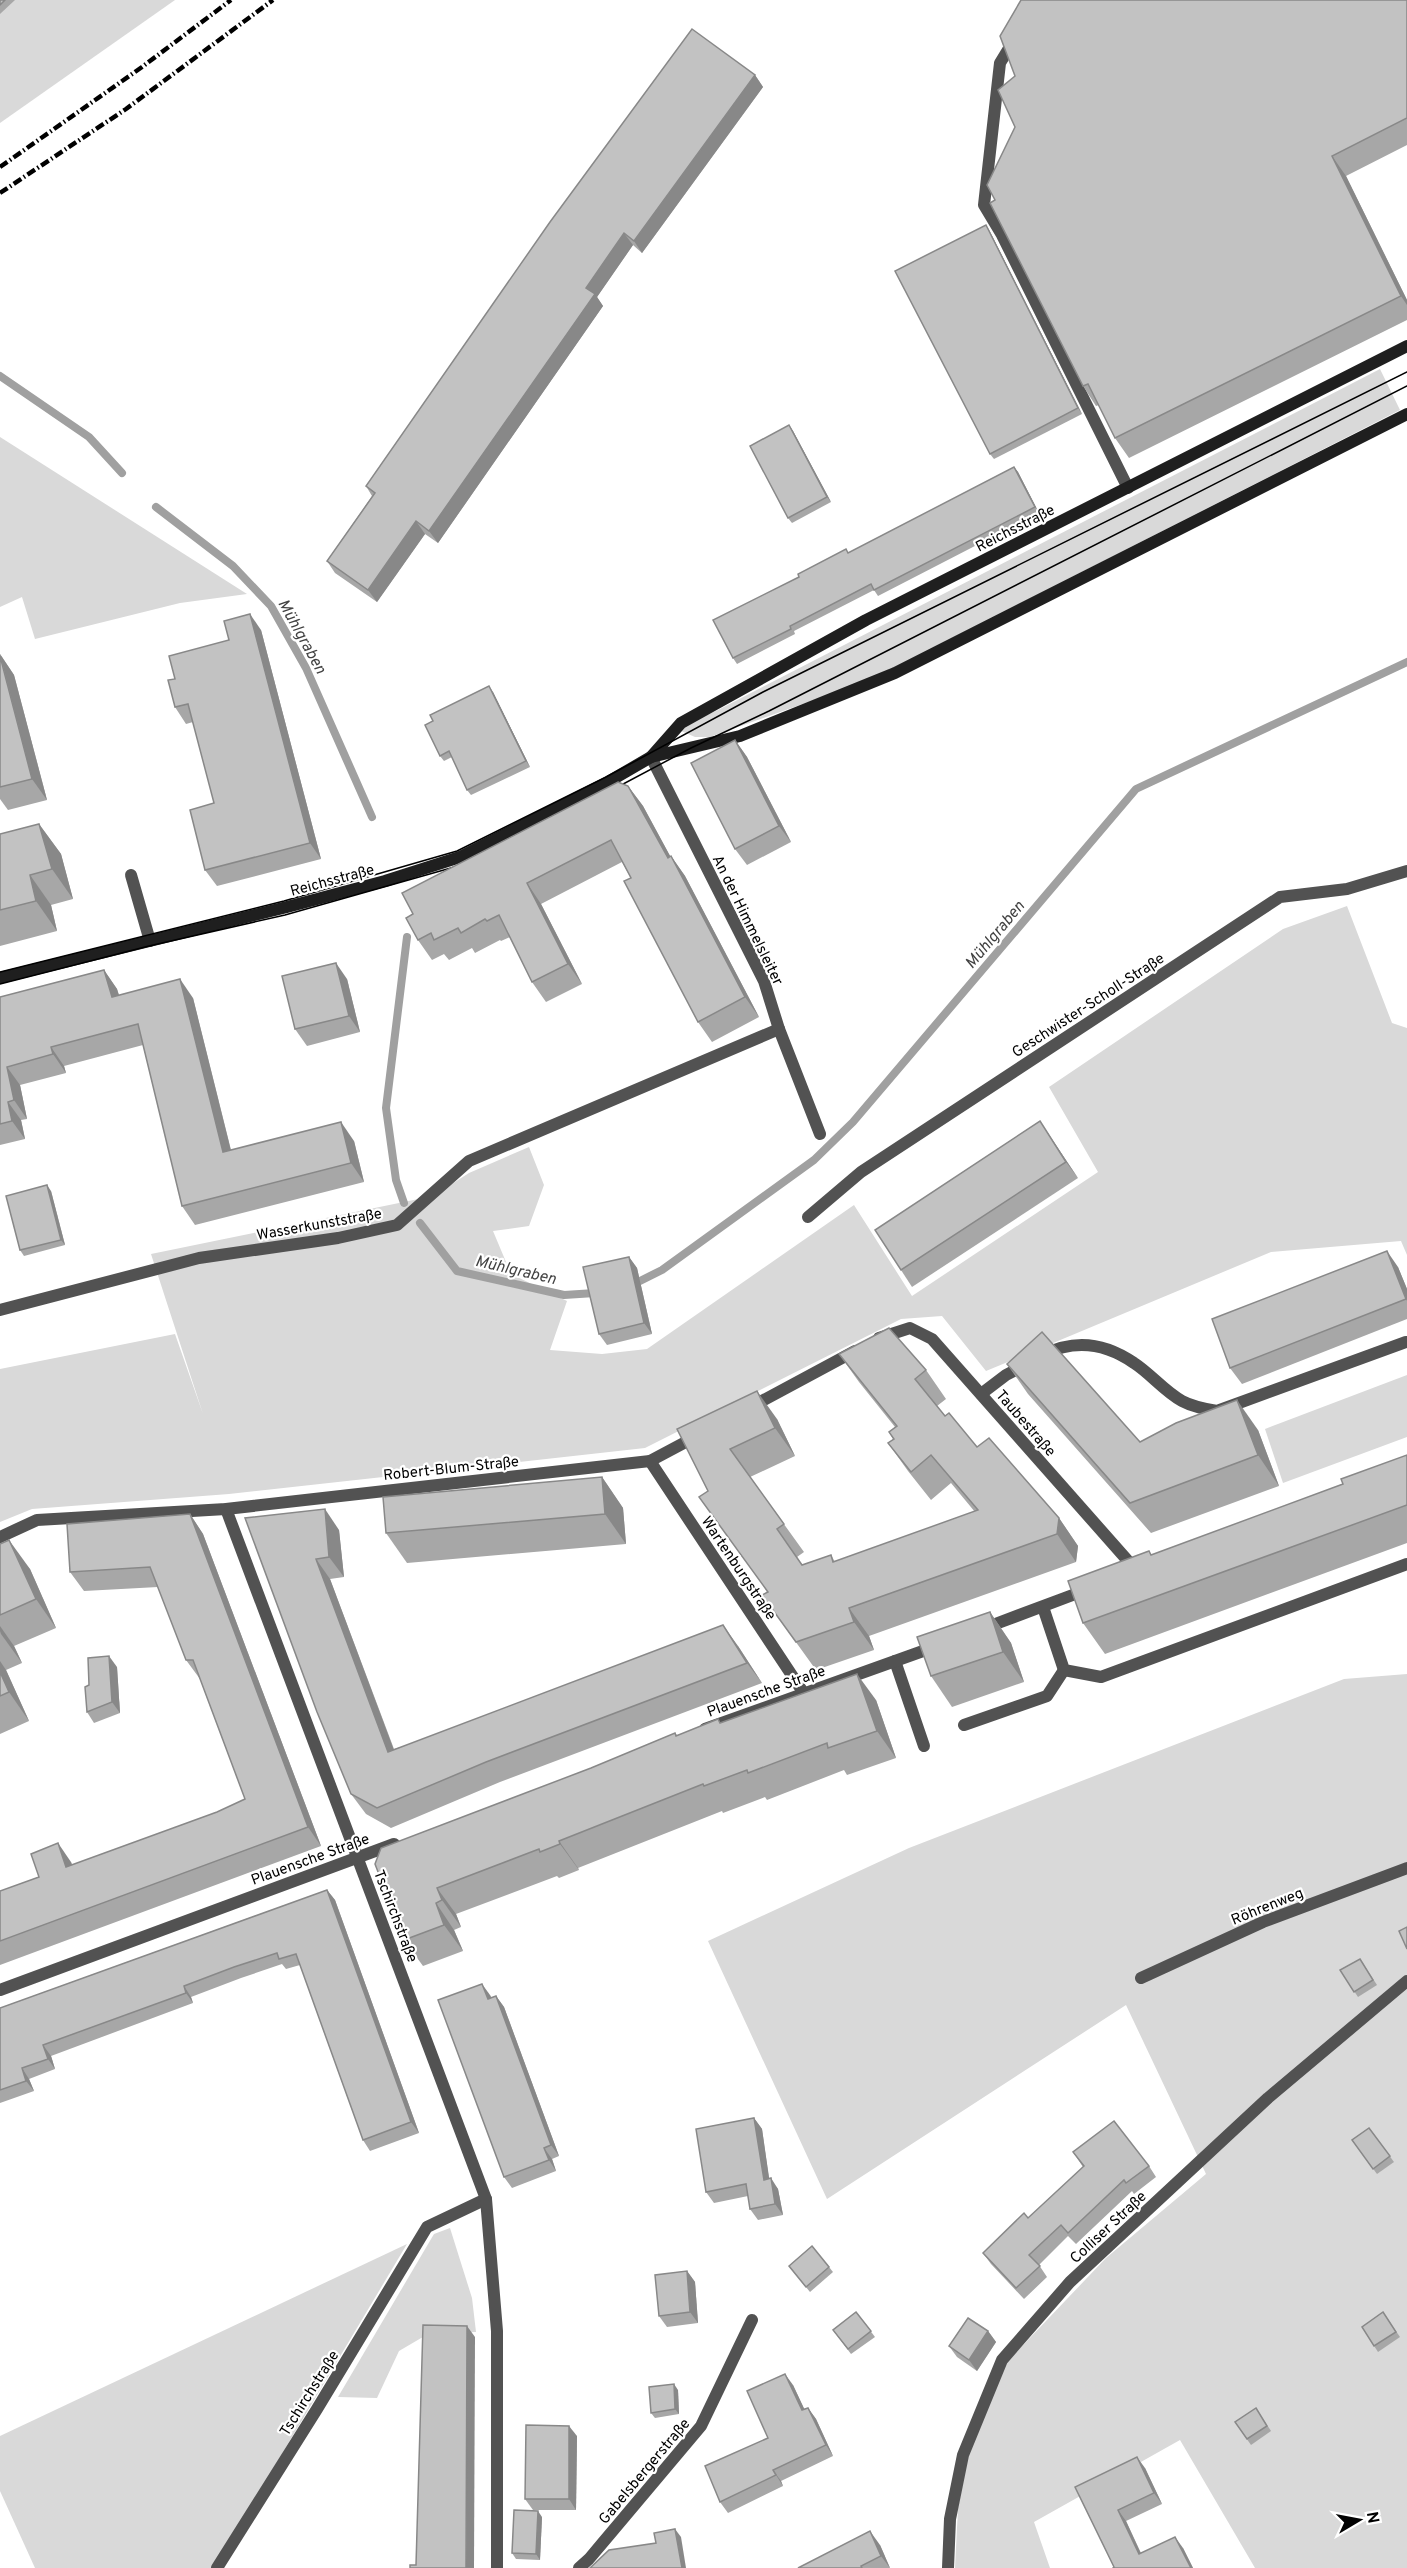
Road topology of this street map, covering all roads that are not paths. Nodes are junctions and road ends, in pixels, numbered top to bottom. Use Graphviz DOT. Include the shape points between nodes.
graph roads {
  1 [pos="1021,27"];
  2 [pos="1407,346"];
  3 [pos="1407,414"];
  4 [pos="1128,488"];
  5 [pos="651,757"];
  6 [pos="1407,871"];
  7 [pos="131,875"];
  8 [pos="150,941"];
  9 [pos="0,978"];
  10 [pos="779,1029"];
  11 [pos="819,1134"];
  12 [pos="808,1217"];
  13 [pos="0,1310"];
  14 [pos="1406,1342"];
  15 [pos="981,1394"];
  16 [pos="733,1416"];
  17 [pos="712,1427"];
  18 [pos="650,1461"];
  19 [pos="226,1509"];
  20 [pos="0,1537"];
  21 [pos="1407,1564"];
  22 [pos="1136,1570"];
  23 [pos="1095,1586"];
  24 [pos="1043,1607"];
  25 [pos="969,1634"];
  26 [pos="948,1642"];
  27 [pos="895,1661"];
  28 [pos="1064,1670"];
  29 [pos="803,1692"];
  30 [pos="964,1725"];
  31 [pos="692,1734"];
  32 [pos="924,1746"];
  33 [pos="402,1841"];
  34 [pos="358,1858"];
  35 [pos="1407,1868"];
  36 [pos="1141,1978"];
  37 [pos="1407,1981"];
  38 [pos="0,1990"];
  39 [pos="486,2199"];
  40 [pos="752,2320"];
  41 [pos="217,2568"];
  42 [pos="497,2568"];
  43 [pos="579,2568"];
  44 [pos="948,2568"];
  1 -- 4 [label="street" via="1000,63 984,205"];
  2 -- 4 [label="main road, Reichsstraße"];
  3 -- 5 [label="main road, Reichsstraße" via="895,673 740,736"];
  4 -- 5 [label="main road, Reichsstraße" via="866,620 698,713 681,723"];
  5 -- 8 [label="main road, Reichsstraße" via="460,858"];
  5 -- 10 [label="street, An der Himmelsleiter" via="764,981"];
  6 -- 12 [label="street, Geschwister-Scholl-Straße" via="1347,889 1280,897 861,1172"];
  7 -- 8 [label="street"];
  8 -- 9 [label="main road, Reichsstraße"];
  10 -- 11 [label="street, An der Himmelsleiter"];
  10 -- 13 [label="street, Wasserkunststraße" via="469,1161 397,1225 338,1238 199,1258"];
  14 -- 15 [label="street" via="1217,1411 1180,1400 1134,1362 1113,1352 1078,1344 1056,1348 1006,1375"];
  15 -- 16 [label="street, Taubestraße" via="932,1339 910,1328 878,1338"];
  15 -- 22 [label="street, Taubestraße"];
  17 -- 18 [label="street, Robert-Blum-Straße"];
  18 -- 19 [label="street, Robert-Blum-Straße"];
  18 -- 29 [label="street, Wartenburgstraße"];
  19 -- 20 [label="street, Robert-Blum-Straße" via="37,1520"];
  19 -- 34 [label="street, Tschirchstraße"];
  21 -- 28 [label="street" via="1101,1677"];
  23 -- 24 [label="street"];
  24 -- 25 [label="street"];
  24 -- 28 [label="street"];
  26 -- 27 [label="street, Plauensche Straße"];
  27 -- 29 [label="street, Plauensche Straße"];
  27 -- 32 [label="street"];
  28 -- 30 [label="street" via="1047,1696"];
  29 -- 31 [label="street, Plauensche Straße"];
  33 -- 34 [label="street, Plauensche Straße"];
  34 -- 38 [label="street, Plauensche Straße"];
  34 -- 39 [label="street, Tschirchstraße"];
  35 -- 36 [label="street, Röhrenweg" via="1263,1922"];
  37 -- 44 [label="street, Colliser Straße" via="1268,2098 1070,2282 1002,2360 963,2455 950,2519"];
  39 -- 41 [label="street, Tschirchstraße" via="427,2227"];
  39 -- 42 [label="street, Tschirchstraße" via="497,2331"];
  40 -- 43 [label="street, Gabelsbergerstraße" via="701,2426"];
}
